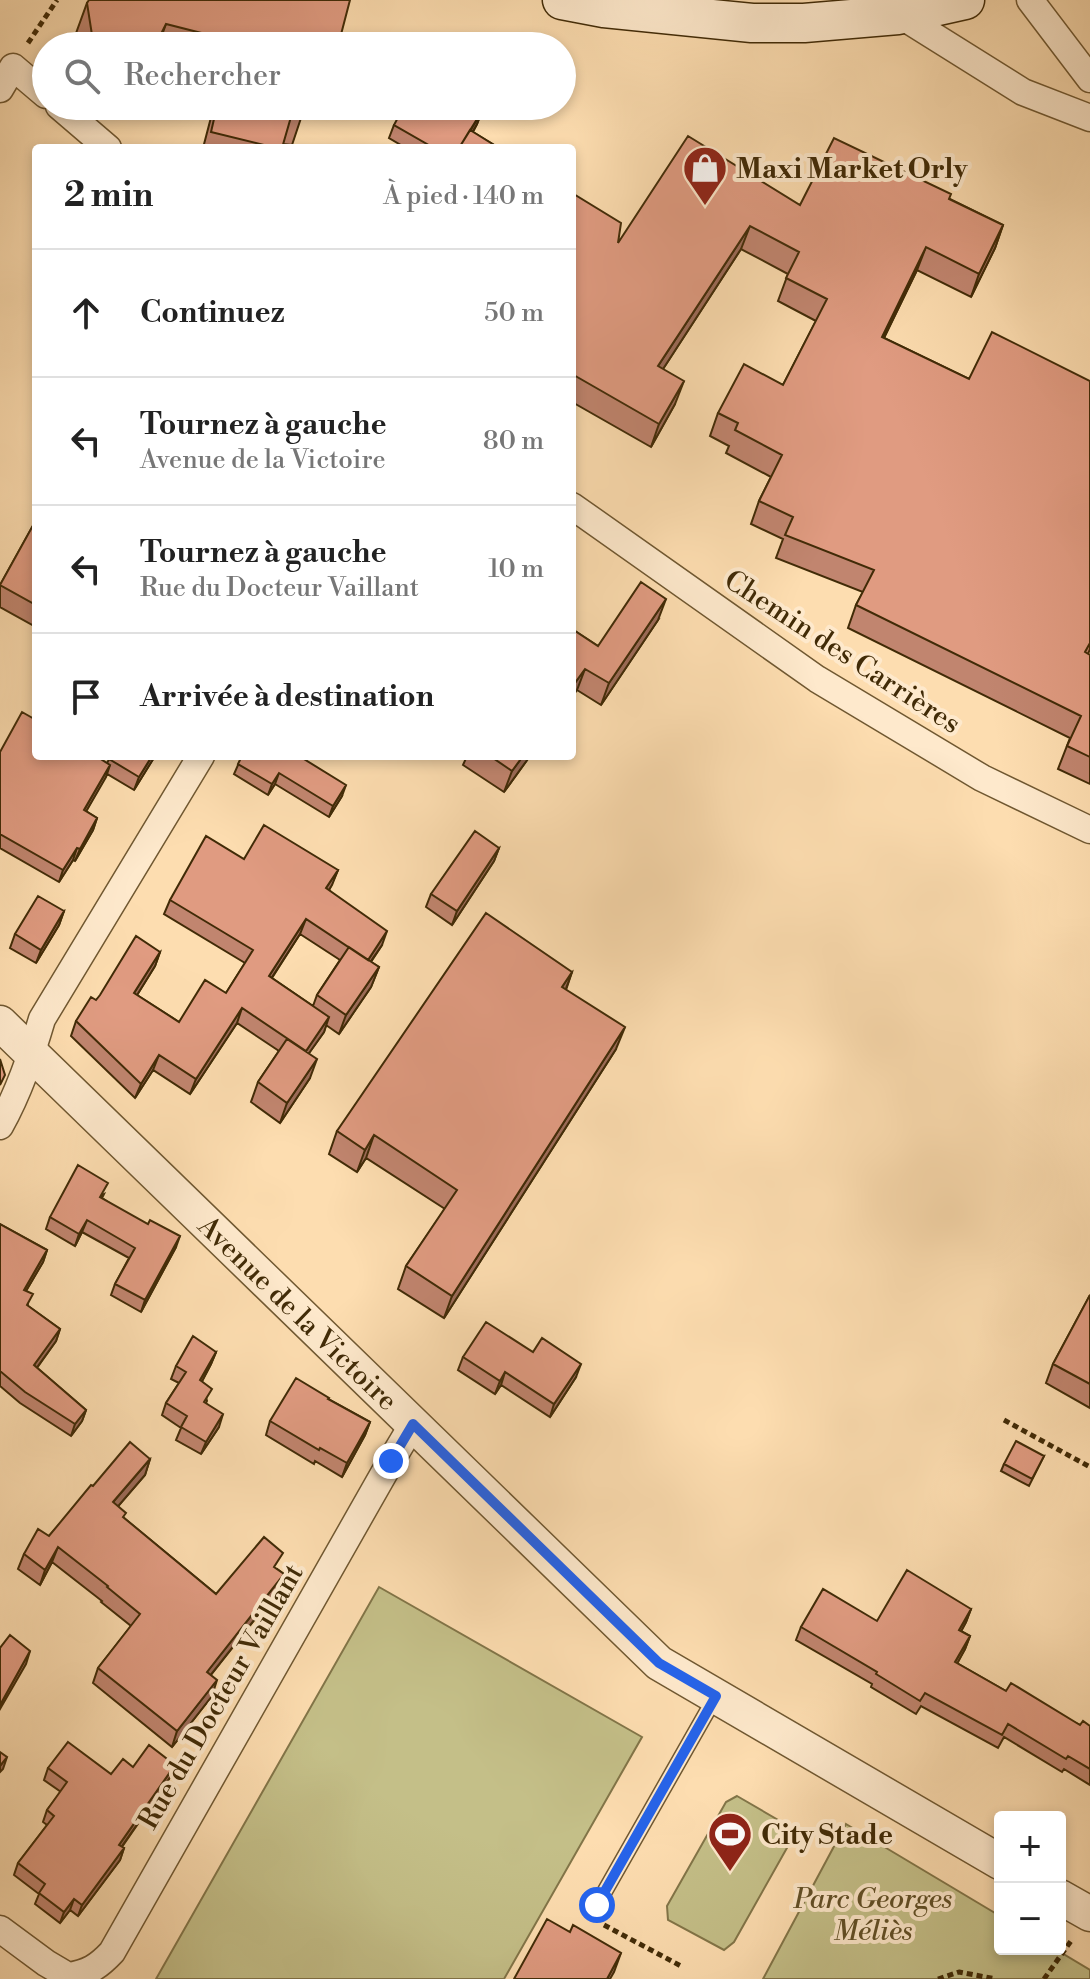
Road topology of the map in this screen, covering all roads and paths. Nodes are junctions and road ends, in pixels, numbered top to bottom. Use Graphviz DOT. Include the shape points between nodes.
graph roads {
  1 [pos="57,0"];
  2 [pos="562,0"];
  3 [pos="965,0"];
  4 [pos="1030,0"];
  5 [pos="890,8"];
  6 [pos="751,12"];
  7 [pos="36,32"];
  8 [pos="32,38"];
  9 [pos="6,78"];
  10 [pos="1090,79"];
  11 [pos="32,89"];
  12 [pos="1090,118"];
  13 [pos="75,120"];
  14 [pos="103,144"];
  15 [pos="576,509"];
  16 [pos="199,760"];
  17 [pos="1090,830"];
  18 [pos="0,1023"];
  19 [pos="32,1054"];
  20 [pos="0,1126"];
  21 [pos="1004,1420"];
  22 [pos="413,1424"];
  23 [pos="1090,1467"];
  24 [pos="716,1696"];
  25 [pos="994,1858"];
  26 [pos="1066,1903"];
  27 [pos="597,1905"];
  28 [pos="1085,1922"];
  29 [pos="0,1929"];
  30 [pos="681,1966"];
  31 [pos="68,1978"];
  32 [pos="938,1979"];
  33 [pos="996,1979"];
  34 [pos="1044,1979"];
  1 -- 7 [label="path"];
  2 -- 6 [label="main road" via="604,8"];
  3 -- 5 [label="main road"];
  4 -- 10 [label="street"];
  5 -- 6 [label="main road" via="804,23"];
  5 -- 12 [label="street" via="1023,92"];
  8 -- 9 [label="path"];
  9 -- 11 [label="street"];
  13 -- 14 [label="street"];
  15 -- 17 [label="street, Chemin des Carrières" via="817,679 982,778"];
  16 -- 19 [label="street" via="42,1019"];
  18 -- 19 [label="street, Avenue de la Victoire"];
  19 -- 20 [label="street"];
  19 -- 22 [label="street, Avenue de la Victoire"];
  21 -- 23 [label="path"];
  22 -- 24 [label="street, Avenue de la Victoire" via="659,1663"];
  22 -- 31 [label="street, Rue du Docteur Vaillant" via="112,1952 100,1965"];
  24 -- 25 [label="street, Avenue de la Victoire"];
  24 -- 27 [label="lane"];
  26 -- 28 [label="street"];
  27 -- 30 [label="path" via="591,1918"];
  28 -- 34 [label="path"];
  29 -- 31 [label="street"];
  32 -- 33 [label="path" via="959,1972"];
}
